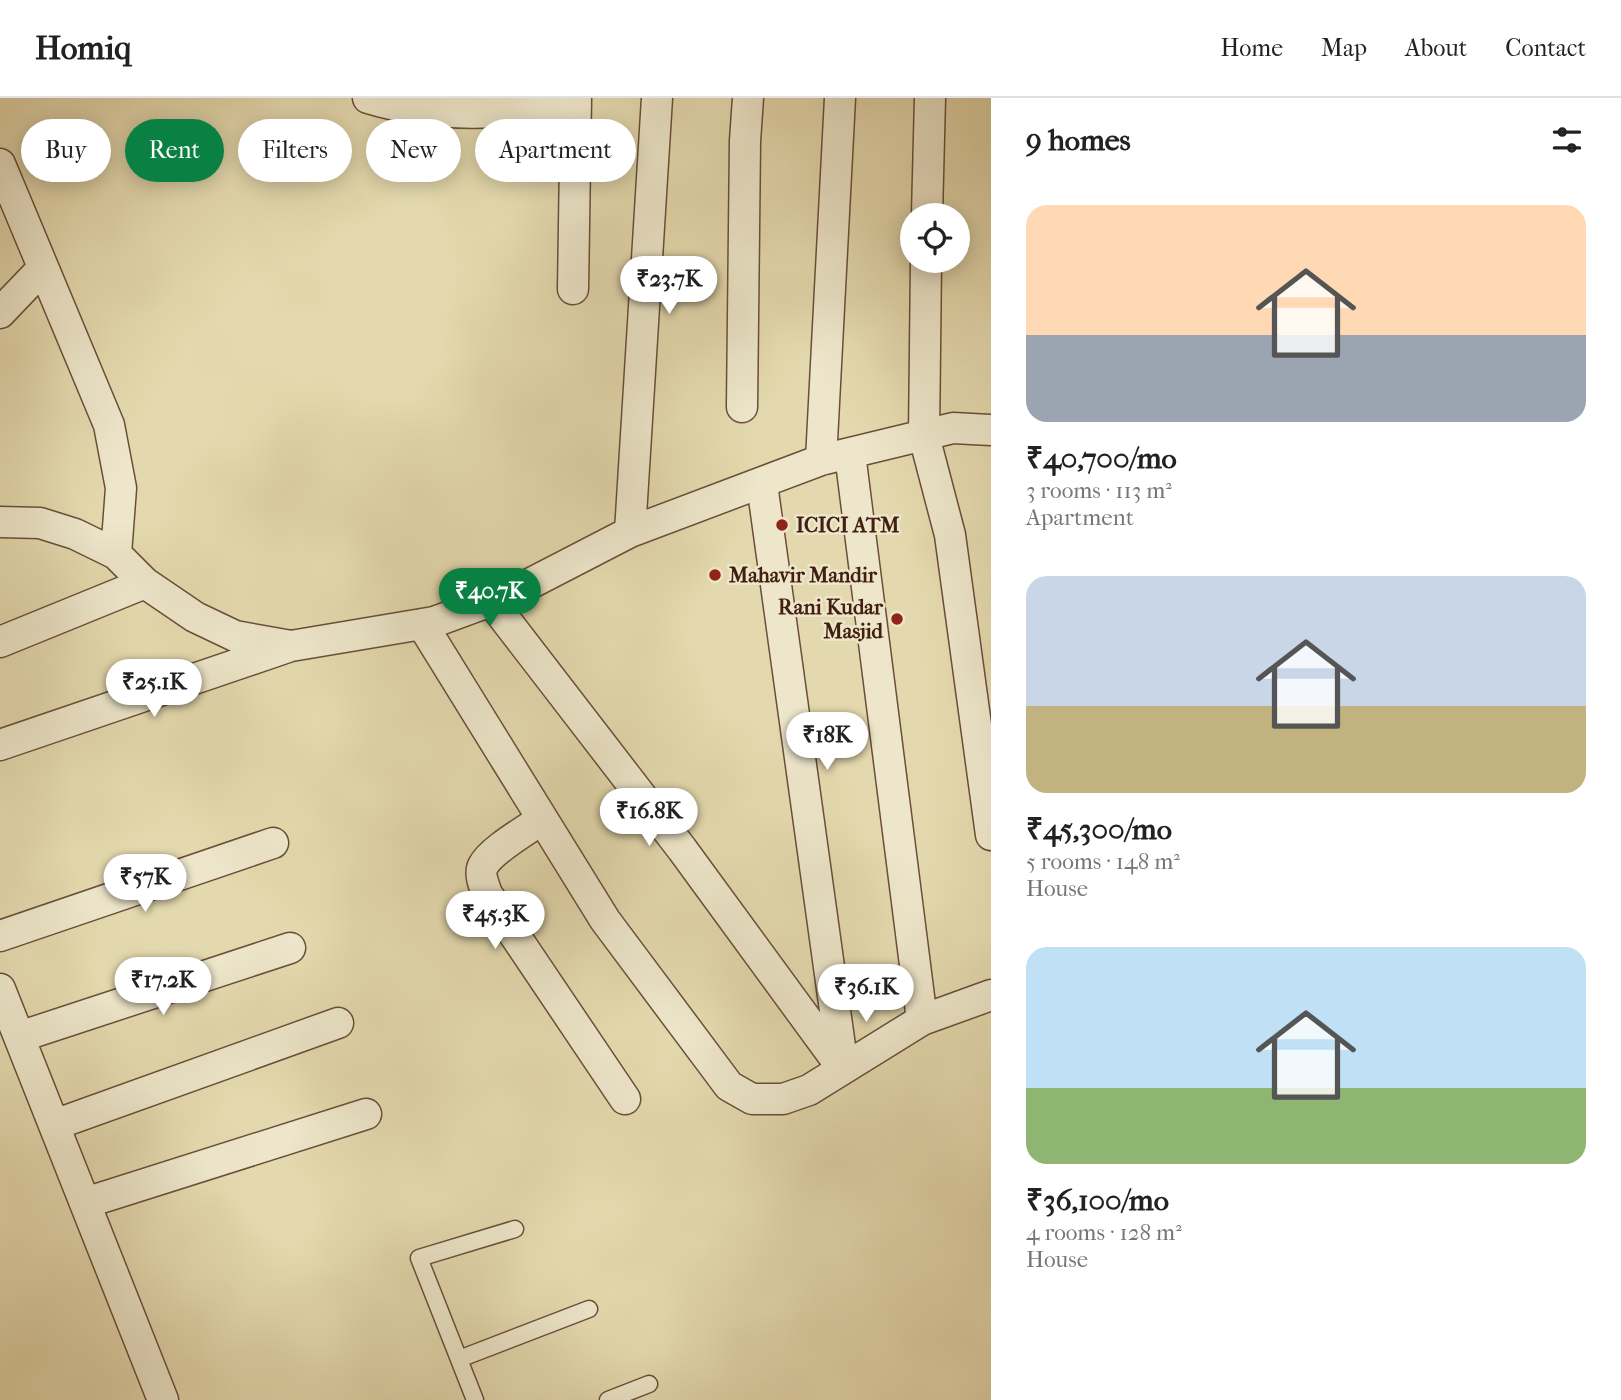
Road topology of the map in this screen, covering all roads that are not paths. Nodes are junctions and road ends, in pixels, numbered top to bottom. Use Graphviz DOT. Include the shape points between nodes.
graph roads {
  1 [pos="368,98"];
  2 [pos="657,98"];
  3 [pos="748,98"];
  4 [pos="841,98"];
  5 [pos="930,98"];
  6 [pos="576,101"];
  7 [pos="495,106"];
  8 [pos="0,164"];
  9 [pos="7,202"];
  10 [pos="927,203"];
  11 [pos="43,268"];
  12 [pos="926,273"];
  13 [pos="573,289"];
  14 [pos="0,313"];
  15 [pos="742,407"];
  16 [pos="991,430"];
  17 [pos="925,436"];
  18 [pos="835,457"];
  19 [pos="762,484"];
  20 [pos="0,522"];
  21 [pos="630,532"];
  22 [pos="116,554"];
  23 [pos="145,583"];
  24 [pos="491,601"];
  25 [pos="422,624"];
  26 [pos="0,642"];
  27 [pos="291,646"];
  28 [pos="0,745"];
  29 [pos="542,819"];
  30 [pos="991,835"];
  31 [pos="273,843"];
  32 [pos="0,936"];
  33 [pos="290,948"];
  34 [pos="0,989"];
  35 [pos="991,995"];
  36 [pos="922,1020"];
  37 [pos="338,1023"];
  38 [pos="19,1037"];
  39 [pos="843,1068"];
  40 [pos="625,1099"];
  41 [pos="366,1114"];
  42 [pos="54,1125"];
  43 [pos="85,1203"];
  44 [pos="515,1228"];
  45 [pos="589,1309"];
  46 [pos="459,1359"];
  47 [pos="649,1384"];
  48 [pos="163,1400"];
  49 [pos="475,1400"];
  50 [pos="608,1400"];
  1 -- 7 [label="street" via="439,112"];
  2 -- 21 [label="street"];
  3 -- 15 [label="street"];
  4 -- 18 [label="street"];
  5 -- 10 [label="street"];
  6 -- 7 [label="street"];
  6 -- 13 [label="street"];
  8 -- 9 [label="street"];
  9 -- 11 [label="street"];
  11 -- 14 [label="street"];
  11 -- 22 [label="street" via="108,425 121,488"];
  12 -- 17 [label="street"];
  16 -- 17 [label="street" via="953,428"];
  17 -- 18 [label="street"];
  17 -- 30 [label="street" via="950,535"];
  18 -- 19 [label="street"];
  18 -- 36 [label="street"];
  19 -- 21 [label="street"];
  19 -- 39 [label="street"];
  20 -- 22 [label="street" via="40,523"];
  21 -- 24 [label="street"];
  22 -- 23 [label="street"];
  23 -- 26 [label="street"];
  23 -- 27 [label="street" via="195,617 235,636"];
  24 -- 25 [label="street"];
  24 -- 39 [label="street"];
  25 -- 27 [label="street"];
  25 -- 29 [label="street"];
  27 -- 28 [label="street"];
  29 -- 39 [label="street" via="605,920 729,1086 752,1099 783,1100"];
  29 -- 40 [label="street" via="491,856 482,867 482,881"];
  31 -- 32 [label="street"];
  33 -- 38 [label="street"];
  34 -- 38 [label="street"];
  35 -- 36 [label="street"];
  36 -- 39 [label="street"];
  37 -- 42 [label="street"];
  38 -- 42 [label="street"];
  41 -- 43 [label="street"];
  42 -- 43 [label="street"];
  43 -- 48 [label="street"];
  44 -- 46 [label="lane" via="419,1258"];
  45 -- 46 [label="lane"];
  46 -- 49 [label="lane"];
  47 -- 50 [label="lane"];
}
